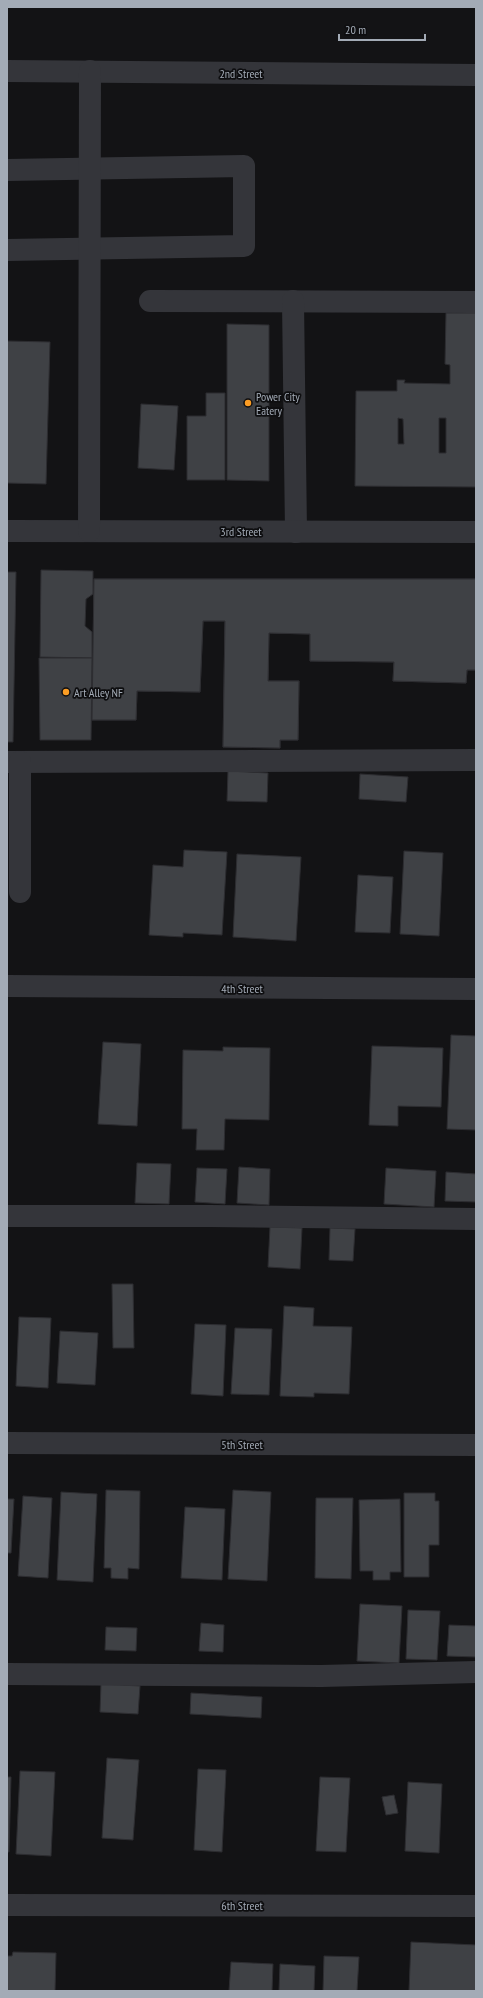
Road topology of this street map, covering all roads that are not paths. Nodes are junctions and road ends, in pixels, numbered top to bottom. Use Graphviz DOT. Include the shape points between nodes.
graph roads {
  1 [pos="7,71"];
  2 [pos="90,72"];
  3 [pos="476,74"];
  4 [pos="7,170"];
  5 [pos="90,170"];
  6 [pos="7,250"];
  7 [pos="89,250"];
  8 [pos="150,301"];
  9 [pos="293,301"];
  10 [pos="476,302"];
  11 [pos="7,531"];
  12 [pos="89,531"];
  13 [pos="296,532"];
  14 [pos="476,532"];
  15 [pos="476,760"];
  16 [pos="13,762"];
  17 [pos="20,892"];
  18 [pos="7,986"];
  19 [pos="476,989"];
  20 [pos="7,1216"];
  21 [pos="476,1219"];
  22 [pos="7,1443"];
  23 [pos="476,1445"];
  24 [pos="476,1672"];
  25 [pos="7,1674"];
  26 [pos="7,1905"];
  27 [pos="476,1906"];
  1 -- 2 [label="street, 2nd Street"];
  2 -- 3 [label="street, 2nd Street"];
  2 -- 5 [label="street"];
  4 -- 5 [label="street"];
  5 -- 7 [label="street"];
  5 -- 7 [label="street" via="244,166 244,246"];
  6 -- 7 [label="street"];
  7 -- 12 [label="street"];
  8 -- 9 [label="street"];
  9 -- 10 [label="street"];
  9 -- 13 [label="street"];
  11 -- 12 [label="street, 3rd Street"];
  12 -- 13 [label="street, 3rd Street"];
  13 -- 14 [label="street, 3rd Street"];
  15 -- 16 [label="street"];
  16 -- 17 [label="street"];
  18 -- 19 [label="street, 4th Street"];
  20 -- 21 [label="street"];
  22 -- 23 [label="street, 5th Street"];
  24 -- 25 [label="street" via="321,1676"];
  26 -- 27 [label="street, 6th Street"];
}
